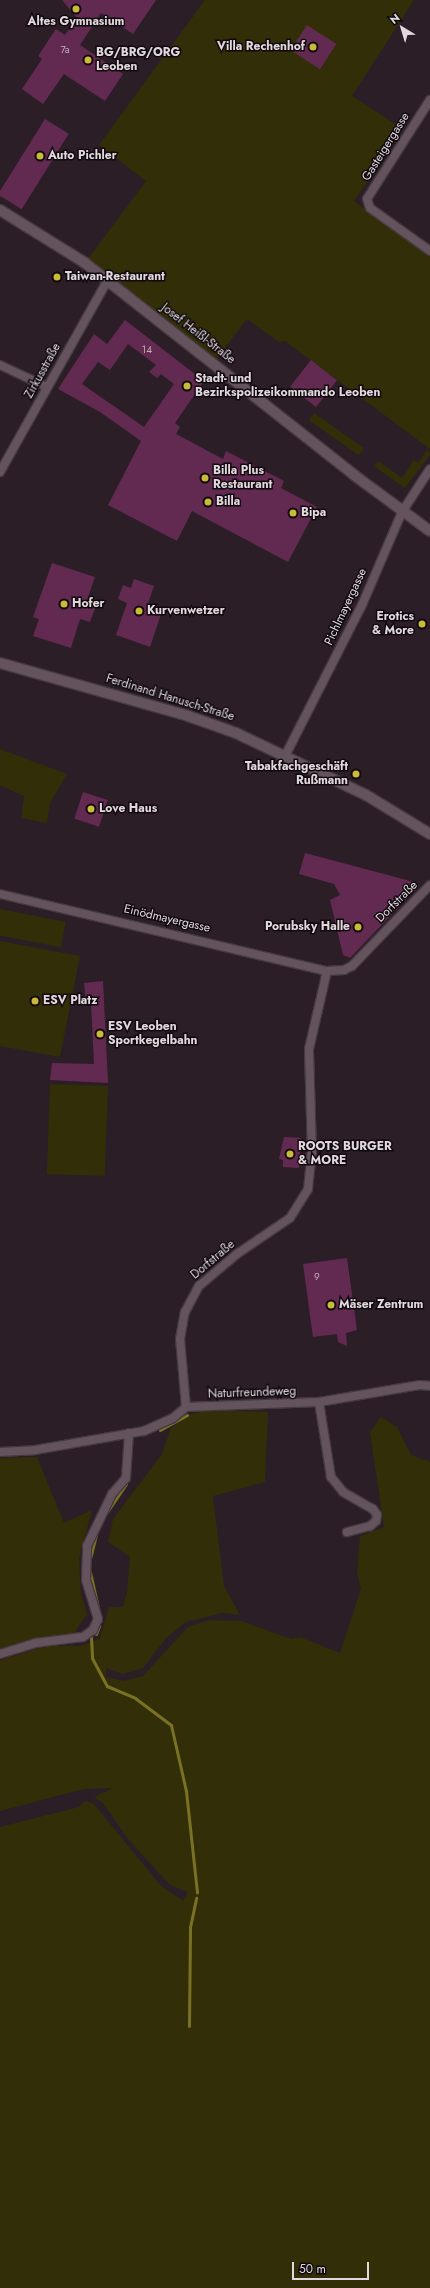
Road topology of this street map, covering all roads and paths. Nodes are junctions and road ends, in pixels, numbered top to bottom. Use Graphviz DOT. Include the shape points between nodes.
graph roads {
  1 [pos="430,100"];
  2 [pos="0,210"];
  3 [pos="430,251"];
  4 [pos="107,281"];
  5 [pos="0,365"];
  6 [pos="47,388"];
  7 [pos="430,469"];
  8 [pos="0,472"];
  9 [pos="402,512"];
  10 [pos="430,531"];
  11 [pos="0,663"];
  12 [pos="285,756"];
  13 [pos="430,834"];
  14 [pos="430,885"];
  15 [pos="0,894"];
  16 [pos="327,971"];
  17 [pos="430,1386"];
  18 [pos="319,1402"];
  19 [pos="186,1407"];
  20 [pos="129,1433"];
  21 [pos="0,1452"];
  22 [pos="347,1532"];
  23 [pos="0,1654"];
  1 -- 3 [label="street, Gasteigergasse" via="367,199 370,208"];
  2 -- 4 [label="main road, Josef Heißl-Straße" via="51,240"];
  4 -- 6 [label="street, Zirkusstraße"];
  4 -- 9 [label="main road, Josef Heißl-Straße" via="222,368"];
  5 -- 6 [label="street"];
  6 -- 8 [label="street, Zirkusstraße"];
  7 -- 9 [label="street, Pichlmayergasse"];
  9 -- 10 [label="main road, Josef Heißl-Straße"];
  9 -- 12 [label="street, Pichlmayergasse" via="362,605"];
  11 -- 12 [label="main road, Ferdinand Hanusch-Straße" via="194,718 236,733"];
  12 -- 13 [label="main road, Ferdinand Hanusch-Straße" via="366,795"];
  14 -- 16 [label="street, Dorfstraße" via="352,966 344,970"];
  15 -- 16 [label="street, Einödmayergasse"];
  16 -- 19 [label="street, Dorfstraße" via="309,1049 312,1152 308,1189 290,1218 237,1254 199,1286 185,1312 180,1339"];
  17 -- 18 [label="street, Naturfreundeweg" via="420,1385"];
  18 -- 19 [label="street, Naturfreundeweg"];
  18 -- 22 [label="street" via="331,1477 343,1492 373,1509 377,1515 376,1521 370,1526"];
  19 -- 20 [label="street" via="173,1418 144,1431"];
  20 -- 21 [label="street" via="35,1450"];
  20 -- 23 [label="street" via="126,1478 112,1494 87,1546 86,1580 98,1619 93,1630 83,1637 35,1643"];
}
